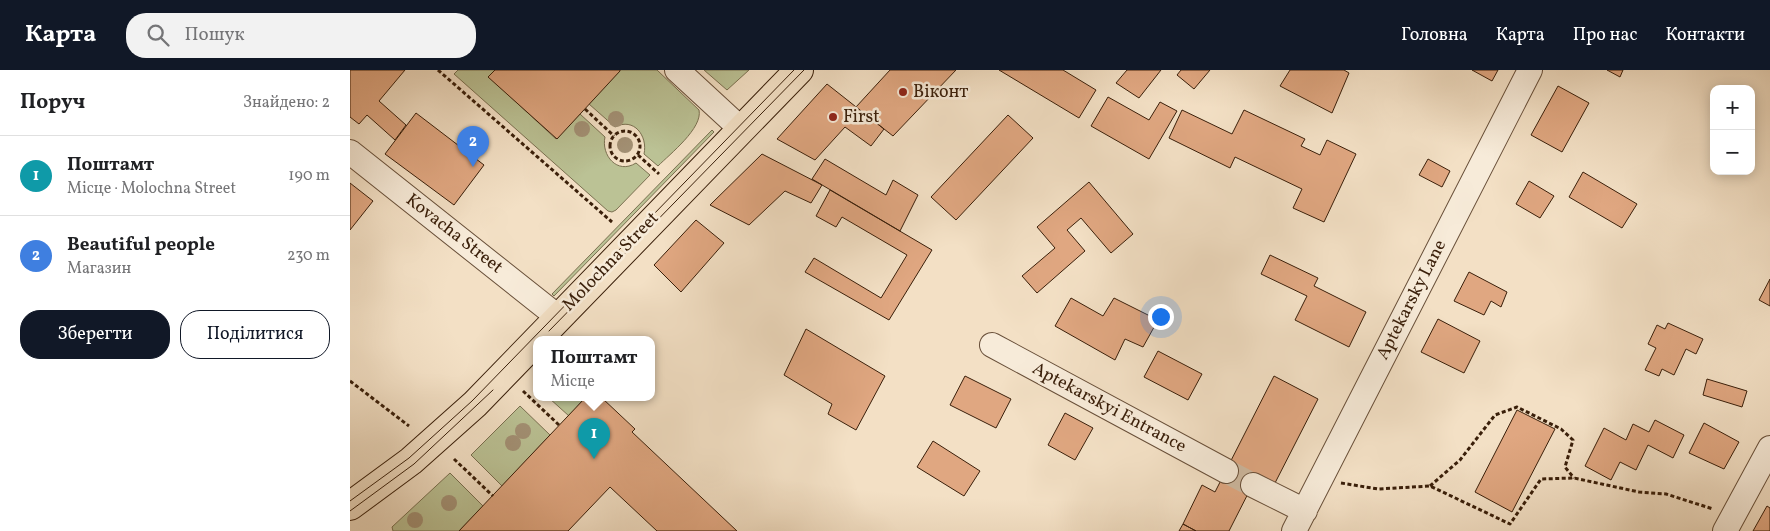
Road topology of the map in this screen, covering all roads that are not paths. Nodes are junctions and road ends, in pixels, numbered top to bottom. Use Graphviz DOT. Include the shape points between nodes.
graph roads {
  1 [pos="677,70"];
  2 [pos="799,70"];
  3 [pos="1530,70"];
  4 [pos="741,129"];
  5 [pos="350,152"];
  6 [pos="558,317"];
  7 [pos="540,336"];
  8 [pos="533,343"];
  9 [pos="992,345"];
  10 [pos="1770,448"];
  11 [pos="1226,471"];
  12 [pos="1253,485"];
  13 [pos="350,506"];
  14 [pos="1300,521"];
  15 [pos="1720,523"];
  1 -- 4 [label="street"];
  2 -- 4 [label="main road, Molochna Street"];
  3 -- 14 [label="street, Aptekarsky Lane"];
  4 -- 6 [label="main road, Molochna Street"];
  5 -- 6 [label="street, Kovacha Street"];
  6 -- 7 [label="main road, Molochna Street"];
  8 -- 13 [label="main road, Molochna Street" via="475,404 411,461"];
  9 -- 11 [label="street, Aptekarskyi Entrance"];
  10 -- 15 [label="street"];
  12 -- 14 [label="street"];
}
